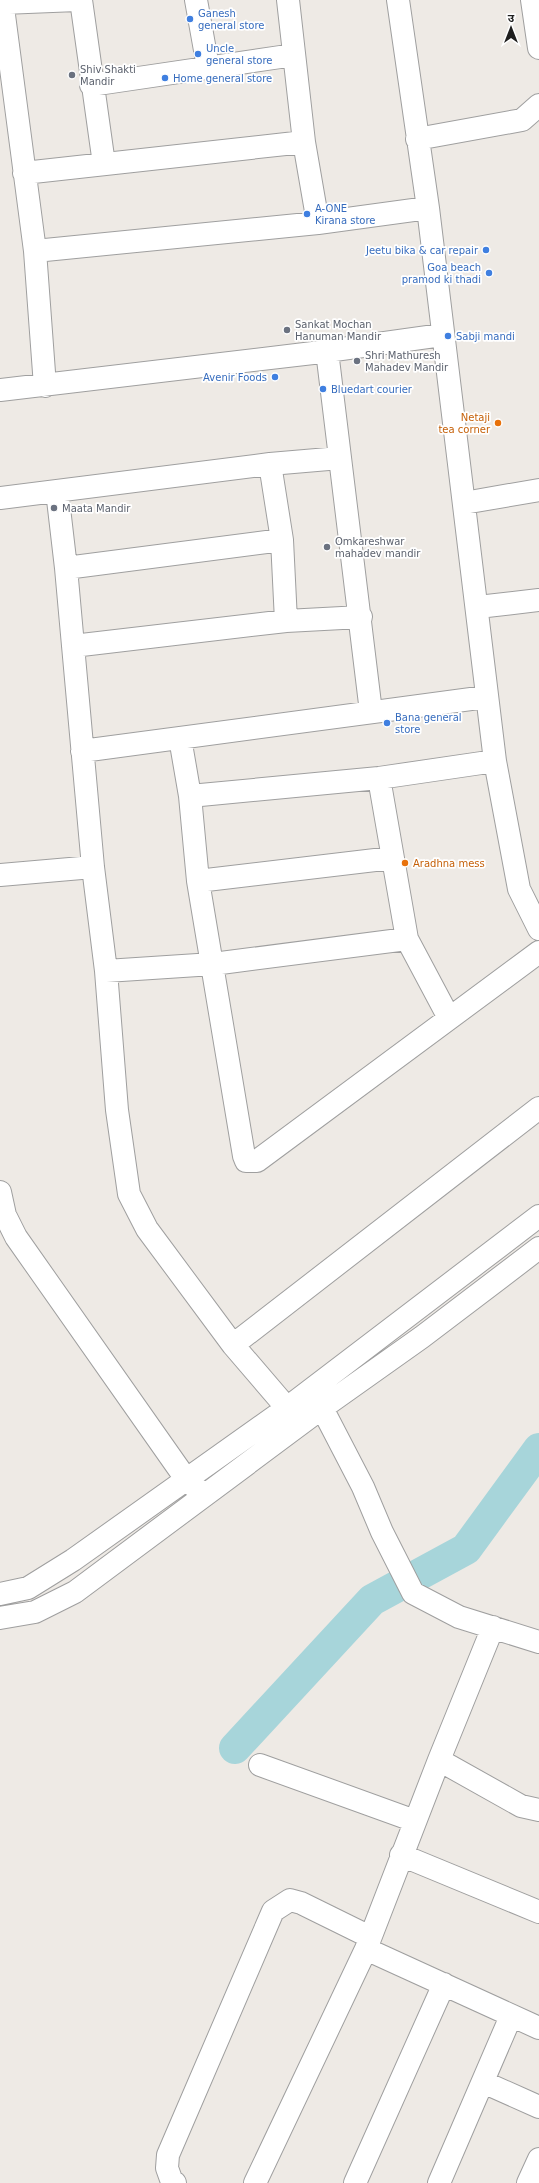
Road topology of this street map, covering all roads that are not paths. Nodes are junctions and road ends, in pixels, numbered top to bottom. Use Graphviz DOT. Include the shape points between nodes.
graph roads {
  1 [pos="77,0"];
  2 [pos="81,0"];
  3 [pos="196,0"];
  4 [pos="288,0"];
  5 [pos="398,0"];
  6 [pos="532,0"];
  7 [pos="2,2"];
  8 [pos="539,48"];
  9 [pos="294,55"];
  10 [pos="208,67"];
  11 [pos="91,85"];
  12 [pos="539,105"];
  13 [pos="8,118"];
  14 [pos="417,139"];
  15 [pos="304,142"];
  16 [pos="104,164"];
  17 [pos="24,174"];
  18 [pos="428,208"];
  19 [pos="318,223"];
  20 [pos="35,251"];
  21 [pos="442,335"];
  22 [pos="327,351"];
  23 [pos="45,386"];
  24 [pos="0,390"];
  25 [pos="340,458"];
  26 [pos="270,464"];
  27 [pos="539,490"];
  28 [pos="57,491"];
  29 [pos="0,498"];
  30 [pos="464,503"];
  31 [pos="282,540"];
  32 [pos="66,568"];
  33 [pos="539,600"];
  34 [pos="478,607"];
  35 [pos="360,617"];
  36 [pos="286,621"];
  37 [pos="73,646"];
  38 [pos="486,697"];
  39 [pos="371,712"];
  40 [pos="180,738"];
  41 [pos="82,751"];
  42 [pos="495,760"];
  43 [pos="379,778"];
  44 [pos="190,796"];
  45 [pos="392,858"];
  46 [pos="93,867"];
  47 [pos="0,875"];
  48 [pos="198,881"];
  49 [pos="539,929"];
  50 [pos="407,939"];
  51 [pos="539,952"];
  52 [pos="213,964"];
  53 [pos="106,971"];
  54 [pos="449,1018"];
  55 [pos="539,1108"];
  56 [pos="0,1192"];
  57 [pos="539,1216"];
  58 [pos="539,1248"];
  59 [pos="233,1346"];
  60 [pos="287,1408"];
  61 [pos="322,1408"];
  62 [pos="186,1479"];
  63 [pos="205,1496"];
  64 [pos="0,1594"];
  65 [pos="0,1618"];
  66 [pos="494,1627"];
  67 [pos="539,1642"];
  68 [pos="439,1760"];
  69 [pos="260,1765"];
  70 [pos="539,1810"];
  71 [pos="415,1821"];
  72 [pos="401,1855"];
  73 [pos="539,1912"];
  74 [pos="368,1943"];
  75 [pos="444,1984"];
  76 [pos="511,2016"];
  77 [pos="539,2028"];
  78 [pos="483,2082"];
  79 [pos="539,2107"];
  80 [pos="539,2159"];
  81 [pos="173,2182"];
  82 [pos="255,2183"];
  83 [pos="355,2183"];
  84 [pos="439,2183"];
  85 [pos="528,2183"];
  1 -- 7 [label="street"];
  2 -- 11 [label="street"];
  3 -- 10 [label="street"];
  4 -- 9 [label="street"];
  5 -- 14 [label="street"];
  6 -- 8 [label="street"];
  7 -- 13 [label="street"];
  9 -- 10 [label="street"];
  9 -- 15 [label="street"];
  10 -- 11 [label="street"];
  11 -- 16 [label="street"];
  12 -- 14 [label="street" via="522,120"];
  13 -- 17 [label="street"];
  14 -- 18 [label="street"];
  15 -- 16 [label="street"];
  15 -- 19 [label="street"];
  16 -- 17 [label="street"];
  17 -- 20 [label="street"];
  18 -- 19 [label="street"];
  18 -- 21 [label="street"];
  19 -- 20 [label="street"];
  20 -- 23 [label="street"];
  21 -- 22 [label="street"];
  21 -- 30 [label="street"];
  22 -- 23 [label="street"];
  22 -- 25 [label="street"];
  23 -- 24 [label="street"];
  25 -- 26 [label="street"];
  25 -- 35 [label="street"];
  26 -- 28 [label="street"];
  26 -- 31 [label="street"];
  27 -- 30 [label="street"];
  28 -- 29 [label="street"];
  28 -- 32 [label="street"];
  30 -- 34 [label="street"];
  31 -- 32 [label="street"];
  31 -- 36 [label="street"];
  32 -- 37 [label="street"];
  33 -- 34 [label="street"];
  34 -- 38 [label="street"];
  35 -- 36 [label="street"];
  35 -- 39 [label="street"];
  36 -- 37 [label="street"];
  37 -- 41 [label="street"];
  38 -- 39 [label="street"];
  38 -- 42 [label="street"];
  39 -- 40 [label="street"];
  40 -- 41 [label="street"];
  40 -- 44 [label="street"];
  41 -- 46 [label="street"];
  42 -- 43 [label="street"];
  42 -- 49 [label="street" via="519,889"];
  43 -- 44 [label="street"];
  43 -- 45 [label="street"];
  44 -- 48 [label="street"];
  45 -- 48 [label="street"];
  45 -- 50 [label="street"];
  46 -- 47 [label="street"];
  46 -- 53 [label="street"];
  48 -- 52 [label="street"];
  50 -- 52 [label="street"];
  50 -- 54 [label="street"];
  51 -- 54 [label="street"];
  52 -- 53 [label="street"];
  52 -- 54 [label="street" via="246,1162 257,1161"];
  53 -- 59 [label="street" via="116,1110 129,1194 147,1229"];
  55 -- 59 [label="street"];
  56 -- 62 [label="street" via="5,1215 16,1238"];
  57 -- 60 [label="street"];
  58 -- 61 [label="street" via="422,1337"];
  59 -- 60 [label="street"];
  60 -- 62 [label="street"];
  61 -- 63 [label="street"];
  61 -- 66 [label="street" via="414,1593 459,1617"];
  62 -- 63 [label="street"];
  62 -- 64 [label="street" via="73,1560 28,1588"];
  63 -- 65 [label="street" via="75,1592 35,1612"];
  66 -- 67 [label="street"];
  66 -- 68 [label="street"];
  68 -- 70 [label="street" via="521,1806"];
  68 -- 71 [label="street"];
  69 -- 71 [label="street"];
  71 -- 72 [label="street"];
  72 -- 73 [label="street"];
  72 -- 74 [label="street"];
  74 -- 75 [label="street"];
  74 -- 81 [label="street" via="301,1903 290,1900 273,1911 168,2155 167,2168"];
  74 -- 82 [label="street"];
  75 -- 76 [label="street"];
  75 -- 83 [label="street"];
  76 -- 77 [label="street"];
  76 -- 78 [label="street"];
  78 -- 79 [label="street"];
  78 -- 84 [label="street"];
  80 -- 85 [label="street"];
}
